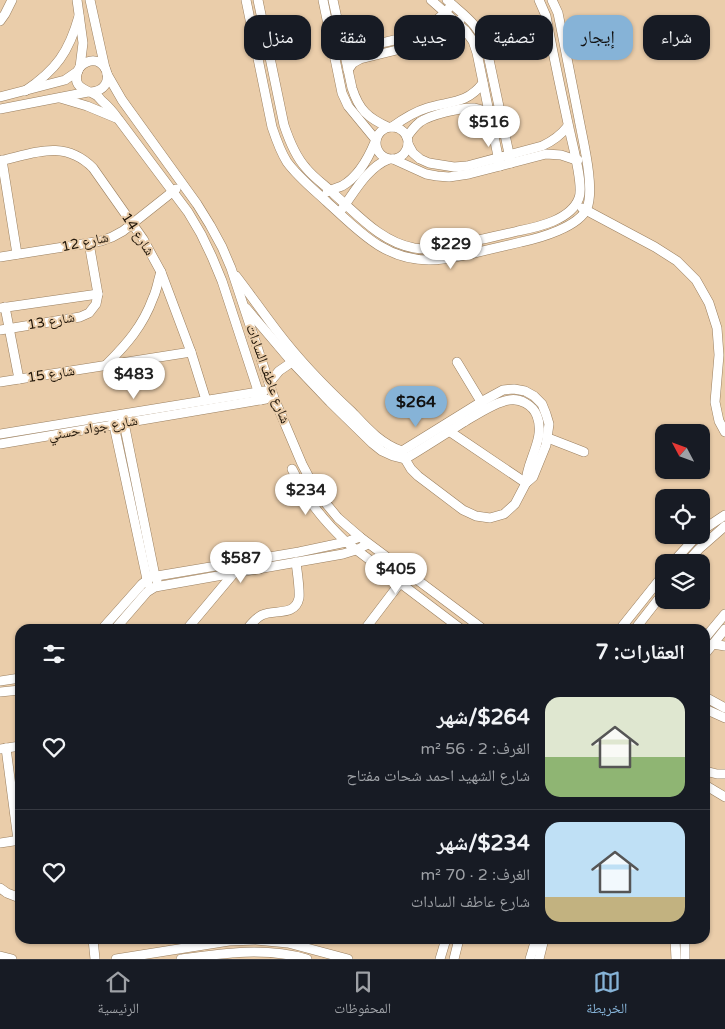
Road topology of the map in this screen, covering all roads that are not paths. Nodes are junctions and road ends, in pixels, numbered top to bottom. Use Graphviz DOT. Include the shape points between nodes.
graph roads {
  1 [pos="12,0"];
  2 [pos="246,0"];
  3 [pos="258,0"];
  4 [pos="323,0"];
  5 [pos="333,0"];
  6 [pos="431,0"];
  7 [pos="539,0"];
  8 [pos="552,0"];
  9 [pos="91,2"];
  10 [pos="449,2"];
  11 [pos="77,3"];
  12 [pos="445,13"];
  13 [pos="336,15"];
  14 [pos="447,15"];
  15 [pos="80,16"];
  16 [pos="466,16"];
  17 [pos="0,21"];
  18 [pos="465,32"];
  19 [pos="384,42"];
  20 [pos="394,51"];
  21 [pos="346,60"];
  22 [pos="79,69"];
  23 [pos="348,70"];
  24 [pos="106,71"];
  25 [pos="483,83"];
  26 [pos="25,91"];
  27 [pos="89,92"];
  28 [pos="0,97"];
  29 [pos="57,98"];
  30 [pos="0,109"];
  31 [pos="489,113"];
  32 [pos="119,120"];
  33 [pos="568,126"];
  34 [pos="390,127"];
  35 [pos="376,141"];
  36 [pos="408,141"];
  37 [pos="586,158"];
  38 [pos="391,159"];
  39 [pos="510,159"];
  40 [pos="576,160"];
  41 [pos="1,161"];
  42 [pos="499,162"];
  43 [pos="183,183"];
  44 [pos="330,190"];
  45 [pos="173,192"];
  46 [pos="320,195"];
  47 [pos="346,204"];
  48 [pos="576,204"];
  49 [pos="586,210"];
  50 [pos="339,213"];
  51 [pos="132,224"];
  52 [pos="89,243"];
  53 [pos="17,254"];
  54 [pos="0,257"];
  55 [pos="230,268"];
  56 [pos="161,272"];
  57 [pos="98,294"];
  58 [pos="241,302"];
  59 [pos="2,308"];
  60 [pos="4,329"];
  61 [pos="191,352"];
  62 [pos="295,359"];
  63 [pos="457,362"];
  64 [pos="106,366"];
  65 [pos="19,379"];
  66 [pos="0,382"];
  67 [pos="272,390"];
  68 [pos="260,396"];
  69 [pos="206,400"];
  70 [pos="483,405"];
  71 [pos="124,418"];
  72 [pos="113,420"];
  73 [pos="445,429"];
  74 [pos="725,432"];
  75 [pos="0,434"];
  76 [pos="548,438"];
  77 [pos="0,444"];
  78 [pos="584,452"];
  79 [pos="404,455"];
  80 [pos="292,469"];
  81 [pos="526,483"];
  82 [pos="725,515"];
  83 [pos="338,518"];
  84 [pos="710,525"];
  85 [pos="329,526"];
  86 [pos="725,526"];
  87 [pos="360,537"];
  88 [pos="346,542"];
  89 [pos="368,544"];
  90 [pos="690,544"];
  91 [pos="356,550"];
  92 [pos="680,554"];
  93 [pos="694,554"];
  94 [pos="296,562"];
  95 [pos="234,573"];
  96 [pos="151,578"];
  97 [pos="400,583"];
  98 [pos="655,585"];
  99 [pos="155,588"];
  100 [pos="655,603"];
  101 [pos="725,614"];
  102 [pos="107,624"];
  103 [pos="120,624"];
  104 [pos="191,624"];
  105 [pos="252,624"];
  106 [pos="369,624"];
  107 [pos="454,624"];
  108 [pos="475,624"];
  109 [pos="624,624"];
  110 [pos="639,624"];
  111 [pos="725,629"];
  112 [pos="710,632"];
  113 [pos="714,644"];
  114 [pos="725,646"];
  115 [pos="710,648"];
  116 [pos="15,679"];
  117 [pos="0,681"];
  118 [pos="15,690"];
  119 [pos="0,692"];
  120 [pos="710,700"];
  121 [pos="725,708"];
  122 [pos="710,711"];
  123 [pos="725,718"];
  124 [pos="3,748"];
  125 [pos="710,772"];
  126 [pos="725,774"];
  127 [pos="710,788"];
  128 [pos="725,798"];
  129 [pos="15,817"];
  130 [pos="15,841"];
  131 [pos="0,843"];
  132 [pos="0,888"];
  133 [pos="15,896"];
  134 [pos="94,944"];
  135 [pos="210,944"];
  136 [pos="269,944"];
  137 [pos="292,944"];
  138 [pos="444,944"];
  139 [pos="458,944"];
  140 [pos="534,944"];
  141 [pos="543,944"];
  142 [pos="675,944"];
  143 [pos="685,944"];
  144 [pos="270,952"];
  145 [pos="245,955"];
  146 [pos="0,956"];
  147 [pos="202,957"];
  148 [pos="12,959"];
  149 [pos="95,959"];
  150 [pos="116,959"];
  151 [pos="181,959"];
  152 [pos="307,959"];
  153 [pos="348,959"];
  154 [pos="440,959"];
  155 [pos="454,959"];
  156 [pos="530,959"];
  157 [pos="539,959"];
  158 [pos="676,959"];
  159 [pos="685,959"];
  1 -- 17 [label="street"];
  2 -- 46 [label="street" via="278,145 299,176"];
  3 -- 44 [label="street" via="289,140 306,168"];
  4 -- 35 [label="street" via="342,92 348,106"];
  5 -- 13 [label="street"];
  6 -- 12 [label="street"];
  7 -- 33 [label="street" via="546,16"];
  8 -- 37 [label="street" via="558,13"];
  9 -- 11 [label="street"];
  9 -- 24 [label="street, شارع عاطف السادات"];
  10 -- 12 [label="street"];
  10 -- 16 [label="street"];
  11 -- 15 [label="street"];
  12 -- 14 [label="street"];
  12 -- 19 [label="street" via="418,32"];
  15 -- 22 [label="street" via="83,43"];
  15 -- 26 [label="street" via="60,60"];
  16 -- 39 [label="street" via="482,36 487,50"];
  18 -- 25 [label="street" via="473,41"];
  20 -- 23 [label="street" via="360,59"];
  21 -- 23 [label="street"];
  22 -- 24 [label="street" via="90,61 101,64"];
  22 -- 26 [label="street" via="65,80"];
  22 -- 27 [label="street" via="77,81 83,90"];
  23 -- 34 [label="street" via="357,102 365,113"];
  24 -- 27 [label="street" via="107,82 99,91"];
  24 -- 43 [label="street, شارع عاطف السادات" via="122,100"];
  25 -- 31 [label="street"];
  25 -- 34 [label="street" via="469,97 427,108"];
  26 -- 28 [label="street"];
  27 -- 29 [label="street"];
  27 -- 32 [label="street, شارع عاطف السادات" via="110,108"];
  29 -- 30 [label="street"];
  29 -- 32 [label="street" via="104,112"];
  31 -- 36 [label="street" via="463,108 431,116 413,128"];
  31 -- 42 [label="street"];
  32 -- 45 [label="street, شارع عاطف السادات"];
  33 -- 39 [label="street" via="553,141"];
  33 -- 40 [label="street"];
  34 -- 35 [label="street" via="380,132"];
  34 -- 36 [label="street" via="404,132"];
  35 -- 38 [label="street" via="379,153"];
  35 -- 44 [label="street" via="351,179"];
  36 -- 38 [label="street" via="403,155"];
  36 -- 42 [label="street" via="420,159 442,166"];
  37 -- 40 [label="street"];
  37 -- 49 [label="street" via="590,190"];
  38 -- 42 [label="street" via="437,176 469,174"];
  38 -- 47 [label="street" via="372,170"];
  39 -- 40 [label="street" via="546,154"];
  39 -- 42 [label="street"];
  40 -- 48 [label="street" via="580,189"];
  41 -- 51 [label="street, شارع 14" via="54,150 75,154 93,168"];
  41 -- 53 [label="street"];
  43 -- 45 [label="street, شارع 12"];
  43 -- 55 [label="street, شارع عاطف السادات" via="210,225"];
  44 -- 46 [label="street"];
  44 -- 47 [label="street"];
  45 -- 51 [label="street, شارع 12"];
  45 -- 68 [label="street, شارع عاطف السادات" via="188,212 212,257"];
  46 -- 50 [label="street"];
  47 -- 48 [label="street" via="383,236 414,248 431,249 527,230 562,217"];
  47 -- 50 [label="street"];
  48 -- 49 [label="street"];
  49 -- 50 [label="street" via="569,226 530,240 448,259 429,260 394,254 377,245"];
  49 -- 74 [label="street" via="678,261 696,280 709,303 717,328 719,355 715,402"];
  51 -- 52 [label="street, شارع 12" via="112,237"];
  51 -- 56 [label="street, شارع 14"];
  52 -- 53 [label="street, شارع 12"];
  52 -- 57 [label="street"];
  53 -- 54 [label="street, شارع 12"];
  55 -- 58 [label="street, شارع عاطف السادات"];
  55 -- 62 [label="street"];
  56 -- 61 [label="street, شارع 14"];
  56 -- 64 [label="street" via="141,323"];
  57 -- 59 [label="street"];
  57 -- 60 [label="street, شارع 13" via="96,304 80,317"];
  58 -- 62 [label="street"];
  58 -- 67 [label="street, شارع عاطف السادات"];
  59 -- 60 [label="street"];
  60 -- 65 [label="street"];
  61 -- 64 [label="street, شارع 15"];
  61 -- 69 [label="street, شارع 14"];
  62 -- 67 [label="street" via="279,371"];
  62 -- 79 [label="street" via="330,402 372,444 387,454"];
  63 -- 70 [label="street"];
  64 -- 65 [label="street, شارع 15"];
  65 -- 66 [label="street, شارع 15"];
  67 -- 68 [label="street, شارع جواد حسني"];
  67 -- 83 [label="street, شارع عاطف السادات" via="302,464"];
  68 -- 69 [label="street, شارع جواد حسني"];
  68 -- 71 [label="street, شارع جواد حسني"];
  69 -- 71 [label="street, شارع جواد حسني"];
  70 -- 73 [label="street"];
  70 -- 76 [label="street" via="503,390 514,389 534,396 546,414"];
  70 -- 81 [label="street" via="516,400 525,402 537,415 538,441"];
  71 -- 72 [label="street, شارع جواد حسني"];
  71 -- 96 [label="street"];
  72 -- 75 [label="street, شارع جواد حسني"];
  72 -- 77 [label="street, شارع جواد حسني"];
  72 -- 96 [label="street"];
  73 -- 79 [label="street"];
  73 -- 81 [label="street"];
  76 -- 78 [label="street"];
  76 -- 81 [label="street" via="533,477"];
  79 -- 81 [label="street" via="418,476 476,516 490,518 504,514 515,504"];
  80 -- 85 [label="street" via="310,502"];
  82 -- 84 [label="street"];
  83 -- 85 [label="street"];
  83 -- 87 [label="street, شارع عاطف السادات"];
  85 -- 88 [label="street"];
  86 -- 93 [label="street"];
  87 -- 88 [label="street"];
  87 -- 89 [label="street, شارع عاطف السادات"];
  88 -- 91 [label="street"];
  88 -- 96 [label="street"];
  89 -- 91 [label="street"];
  89 -- 108 [label="street, شارع عاطف السادات"];
  90 -- 92 [label="street"];
  91 -- 94 [label="street"];
  91 -- 97 [label="street"];
  94 -- 95 [label="street"];
  94 -- 105 [label="street" via="297,603 287,611 262,615"];
  95 -- 99 [label="street"];
  95 -- 104 [label="street"];
  96 -- 99 [label="street"];
  96 -- 102 [label="street"];
  97 -- 106 [label="street"];
  97 -- 107 [label="street"];
  98 -- 109 [label="street"];
  99 -- 103 [label="street"];
  100 -- 110 [label="street"];
  101 -- 112 [label="street"];
  111 -- 113 [label="street"];
  113 -- 114 [label="street"];
  113 -- 115 [label="street"];
  116 -- 117 [label="street"];
  118 -- 119 [label="street"];
  120 -- 121 [label="street"];
  122 -- 123 [label="street"];
  124 -- 129 [label="street"];
  125 -- 126 [label="street"];
  127 -- 128 [label="street"];
  130 -- 131 [label="street"];
  132 -- 133 [label="street"];
  134 -- 149 [label="street"];
  135 -- 150 [label="street"];
  136 -- 144 [label="street"];
  137 -- 153 [label="street"];
  138 -- 154 [label="street"];
  139 -- 155 [label="street"];
  140 -- 156 [label="street"];
  141 -- 157 [label="street"];
  142 -- 158 [label="street"];
  143 -- 159 [label="street"];
  144 -- 145 [label="street"];
  144 -- 152 [label="street"];
  145 -- 147 [label="street"];
  146 -- 148 [label="street"];
  147 -- 151 [label="street"];
}
